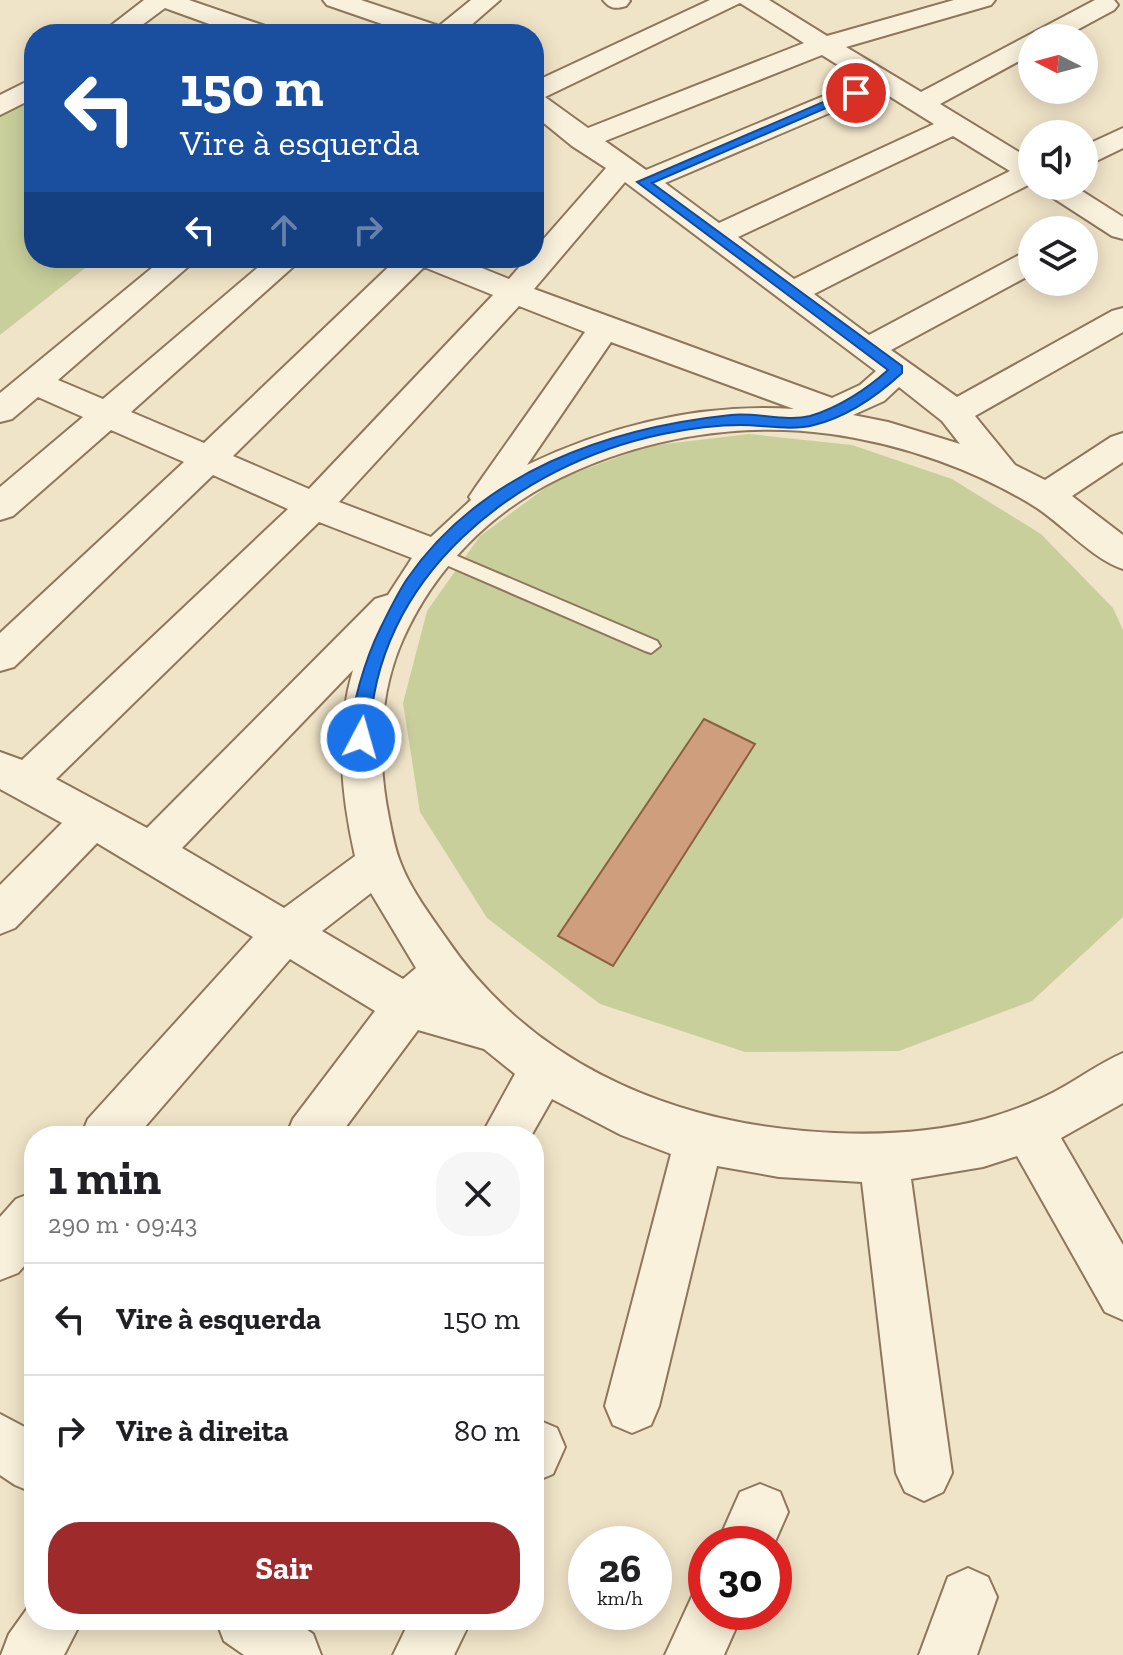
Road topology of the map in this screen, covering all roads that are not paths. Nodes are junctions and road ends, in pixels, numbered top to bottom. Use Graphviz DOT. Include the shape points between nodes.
graph roads {
  1 [pos="163,0"];
  2 [pos="336,0"];
  3 [pos="487,0"];
  4 [pos="730,0"];
  5 [pos="751,0"];
  6 [pos="982,0"];
  7 [pos="1108,7"];
  8 [pos="780,10"];
  9 [pos="137,24"];
  10 [pos="233,24"];
  11 [pos="407,24"];
  12 [pos="457,24"];
  13 [pos="1072,24"];
  14 [pos="823,45"];
  15 [pos="1018,51"];
  16 [pos="882,81"];
  17 [pos="544,87"];
  18 [pos="24,92"];
  19 [pos="919,104"];
  20 [pos="0,107"];
  21 [pos="544,113"];
  22 [pos="952,126"];
  23 [pos="562,134"];
  24 [pos="1123,136"];
  25 [pos="1098,150"];
  26 [pos="1018,164"];
  27 [pos="633,175"];
  28 [pos="1018,179"];
  29 [pos="1071,200"];
  30 [pos="1105,228"];
  31 [pos="717,235"];
  32 [pos="544,263"];
  33 [pos="171,268"];
  34 [pos="276,268"];
  35 [pos="406,268"];
  36 [pos="454,268"];
  37 [pos="538,268"];
  38 [pos="1018,269"];
  39 [pos="514,292"];
  40 [pos="793,292"];
  41 [pos="1123,318"];
  42 [pos="604,328"];
  43 [pos="868,349"];
  44 [pos="897,370"];
  45 [pos="726,373"];
  46 [pos="36,383"];
  47 [pos="0,411"];
  48 [pos="954,413"];
  49 [pos="107,415"];
  50 [pos="822,416"];
  51 [pos="736,420"];
  52 [pos="1123,445"];
  53 [pos="209,459"];
  54 [pos="1002,473"];
  55 [pos="1045,497"];
  56 [pos="314,506"];
  57 [pos="0,507"];
  58 [pos="472,517"];
  59 [pos="1123,555"];
  60 [pos="423,569"];
  61 [pos="651,646"];
  62 [pos="0,656"];
  63 [pos="12,776"];
  64 [pos="92,821"];
  65 [pos="151,852"];
  66 [pos="379,863"];
  67 [pos="0,914"];
  68 [pos="286,932"];
  69 [pos="440,971"];
  70 [pos="408,1006"];
  71 [pos="496,1031"];
  72 [pos="544,1068"];
  73 [pos="1123,1076"];
  74 [pos="114,1126"];
  75 [pos="318,1126"];
  76 [pos="511,1126"];
  77 [pos="1029,1129"];
  78 [pos="699,1140"];
  79 [pos="884,1160"];
  80 [pos="24,1228"];
  81 [pos="0,1255"];
  82 [pos="1123,1294"];
  83 [pos="632,1406"];
  84 [pos="0,1441"];
  85 [pos="24,1459"];
  86 [pos="924,1473"];
  87 [pos="968,1597"];
  88 [pos="46,1630"];
  89 [pos="436,1630"];
  90 [pos="706,1630"];
  91 [pos="30,1655"];
  92 [pos="422,1655"];
  93 [pos="694,1655"];
  94 [pos="948,1655"];
  1 -- 9 [label="street"];
  1 -- 10 [label="street"];
  2 -- 11 [label="street"];
  3 -- 12 [label="street"];
  4 -- 17 [label="street"];
  5 -- 8 [label="street"];
  6 -- 14 [label="street"];
  7 -- 13 [label="street"];
  8 -- 14 [label="street"];
  14 -- 16 [label="street"];
  14 -- 23 [label="street"];
  15 -- 19 [label="street"];
  16 -- 19 [label="street"];
  16 -- 27 [label="street"];
  18 -- 20 [label="street"];
  19 -- 22 [label="street"];
  21 -- 23 [label="street"];
  22 -- 26 [label="street"];
  22 -- 31 [label="street"];
  23 -- 27 [label="street"];
  24 -- 25 [label="street"];
  27 -- 31 [label="street"];
  27 -- 32 [label="street"];
  28 -- 40 [label="street"];
  29 -- 30 [label="street"];
  31 -- 40 [label="street"];
  33 -- 46 [label="street"];
  34 -- 49 [label="street"];
  35 -- 53 [label="street"];
  36 -- 39 [label="street"];
  37 -- 39 [label="street"];
  38 -- 43 [label="street"];
  39 -- 42 [label="street"];
  39 -- 56 [label="street"];
  40 -- 43 [label="street"];
  41 -- 48 [label="street"];
  42 -- 45 [label="street"];
  42 -- 58 [label="street"];
  43 -- 44 [label="street"];
  44 -- 48 [label="street"];
  44 -- 50 [label="street" via="872,393"];
  45 -- 50 [label="street"];
  45 -- 51 [label="street"];
  46 -- 47 [label="street"];
  46 -- 49 [label="street"];
  48 -- 54 [label="street"];
  49 -- 53 [label="street"];
  49 -- 57 [label="street"];
  50 -- 51 [label="street"];
  50 -- 54 [label="street"];
  51 -- 58 [label="street" via="663,429 594,448 529,478"];
  52 -- 55 [label="street"];
  53 -- 56 [label="street"];
  53 -- 62 [label="street"];
  54 -- 55 [label="street"];
  55 -- 59 [label="street"];
  56 -- 60 [label="street"];
  56 -- 63 [label="street"];
  58 -- 60 [label="street"];
  60 -- 61 [label="lane"];
  60 -- 65 [label="street"];
  60 -- 66 [label="street" via="379,646 362,714 361,787"];
  63 -- 64 [label="street"];
  64 -- 65 [label="street"];
  64 -- 67 [label="street"];
  65 -- 68 [label="street"];
  66 -- 68 [label="street"];
  66 -- 69 [label="street"];
  68 -- 70 [label="street"];
  68 -- 74 [label="street"];
  69 -- 70 [label="street"];
  69 -- 71 [label="street"];
  70 -- 71 [label="street"];
  70 -- 75 [label="street"];
  71 -- 72 [label="street"];
  72 -- 76 [label="street"];
  72 -- 78 [label="street" via="617,1109"];
  73 -- 77 [label="street" via="1096,1096"];
  77 -- 79 [label="street" via="959,1150"];
  77 -- 82 [label="street"];
  78 -- 79 [label="street" via="790,1157"];
  78 -- 83 [label="street"];
  79 -- 86 [label="street"];
  80 -- 81 [label="street"];
  84 -- 85 [label="street"];
  87 -- 94 [label="street"];
  88 -- 91 [label="street"];
  89 -- 92 [label="street"];
  90 -- 93 [label="street"];
}
